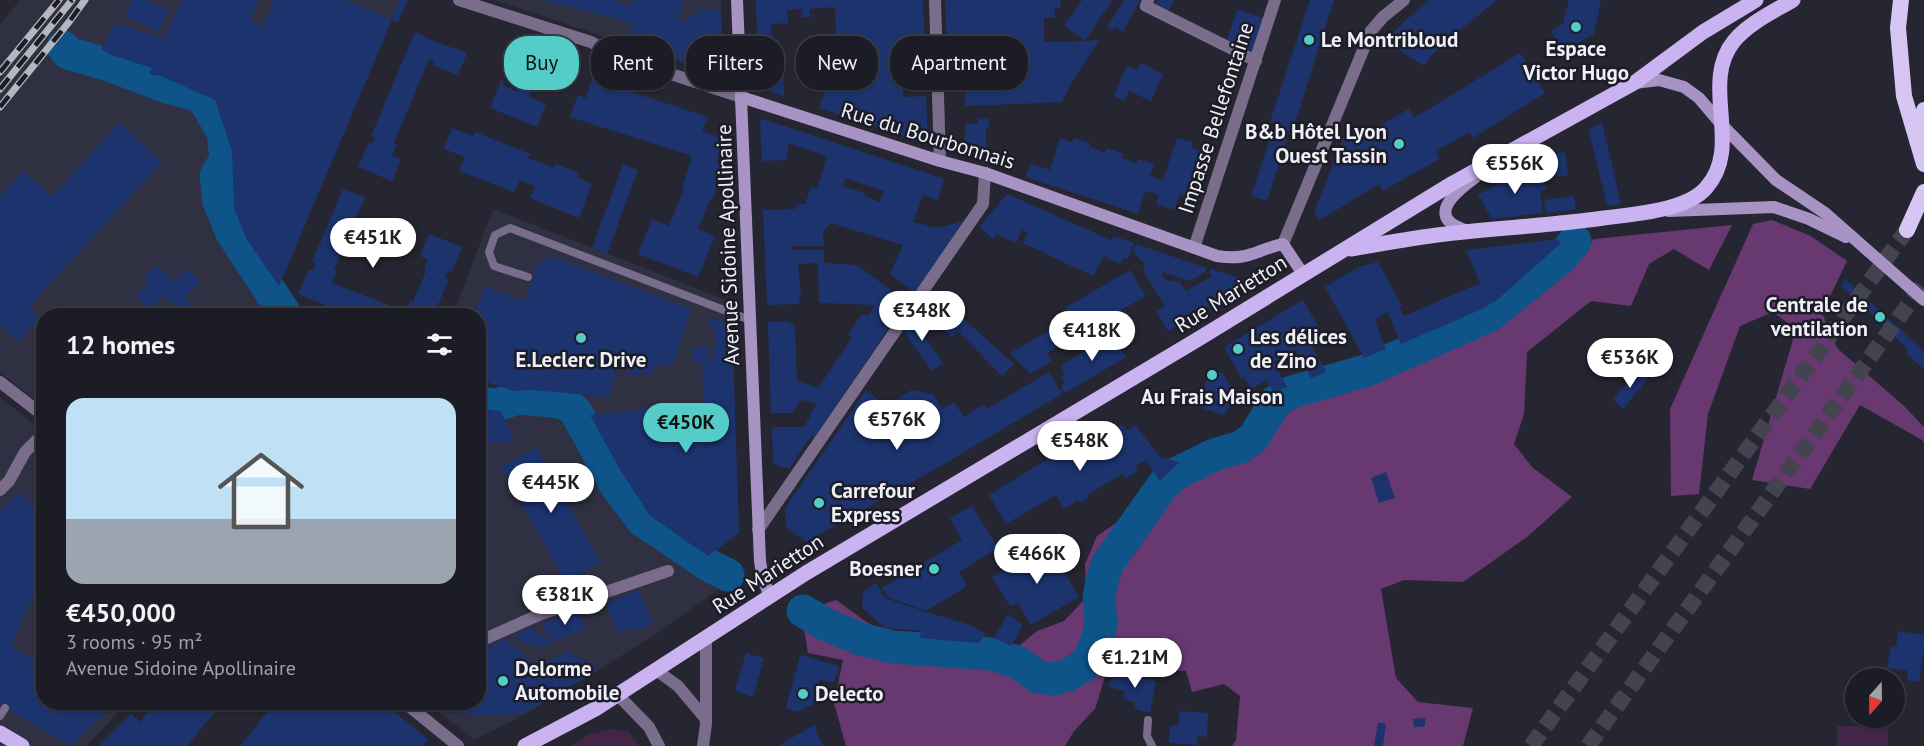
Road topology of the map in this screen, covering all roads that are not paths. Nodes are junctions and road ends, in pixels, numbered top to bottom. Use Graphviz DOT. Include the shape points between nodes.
graph roads {
  1 [pos="459,0"];
  2 [pos="737,0"];
  3 [pos="934,0"];
  4 [pos="1148,0"];
  5 [pos="1275,0"];
  6 [pos="1404,0"];
  7 [pos="1756,0"];
  8 [pos="1793,0"];
  9 [pos="1900,1"];
  10 [pos="1256,61"];
  11 [pos="1634,83"];
  12 [pos="741,97"];
  13 [pos="1924,110"];
  14 [pos="1722,125"];
  15 [pos="1509,152"];
  16 [pos="1923,159"];
  17 [pos="940,162"];
  18 [pos="985,173"];
  19 [pos="1924,192"];
  20 [pos="1924,206"];
  21 [pos="1658,211"];
  22 [pos="1469,232"];
  23 [pos="1283,244"];
  24 [pos="1861,244"];
  25 [pos="1194,248"];
  26 [pos="1342,250"];
  27 [pos="1304,274"];
  28 [pos="528,277"];
  29 [pos="1924,300"];
  30 [pos="750,320"];
  31 [pos="0,382"];
  32 [pos="36,410"];
  33 [pos="36,441"];
  34 [pos="0,490"];
  35 [pos="758,530"];
  36 [pos="668,571"];
  37 [pos="770,596"];
  38 [pos="486,638"];
  39 [pos="705,638"];
  40 [pos="656,670"];
  41 [pos="618,695"];
  42 [pos="5,708"];
  43 [pos="414,710"];
  44 [pos="0,716"];
  45 [pos="705,718"];
  46 [pos="1148,720"];
  47 [pos="0,733"];
  48 [pos="22,746"];
  49 [pos="458,746"];
  50 [pos="525,746"];
  51 [pos="659,746"];
  52 [pos="703,746"];
  53 [pos="1152,746"];
  1 -- 12 [label="street, Rue du Bourbonnais" via="591,42 616,56"];
  2 -- 12 [label="main road, Avenue Sidoine Apollinaire"];
  3 -- 17 [label="street"];
  4 -- 10 [label="street" via="1146,6"];
  5 -- 10 [label="street, Impasse Bellefontaine"];
  6 -- 23 [label="street" via="1371,31"];
  7 -- 11 [label="main road, Rue Marietton" via="1703,32"];
  8 -- 14 [label="main road" via="1742,33 1726,53 1720,68"];
  9 -- 16 [label="highway" via="1898,28 1904,96"];
  10 -- 25 [label="street, Impasse Bellefontaine"];
  11 -- 14 [label="main road" via="1659,80 1684,87"];
  11 -- 15 [label="main road, Rue Marietton"];
  12 -- 17 [label="main road, Rue du Bourbonnais"];
  12 -- 30 [label="main road, Avenue Sidoine Apollinaire"];
  13 -- 16 [label="highway"];
  14 -- 21 [label="main road" via="1719,163 1707,188 1696,197"];
  14 -- 24 [label="main road" via="1776,180 1825,213"];
  15 -- 22 [label="main road" via="1458,190 1447,206 1450,223"];
  15 -- 26 [label="main road, Rue Marietton"];
  17 -- 18 [label="main road, Rue du Bourbonnais"];
  18 -- 25 [label="main road, Rue du Bourbonnais"];
  18 -- 35 [label="street" via="983,204"];
  19 -- 20 [label="highway" via="1907,230"];
  21 -- 22 [label="main road"];
  21 -- 24 [label="main road" via="1774,207"];
  22 -- 26 [label="main road"];
  23 -- 25 [label="main road, Rue du Bourbonnais" via="1232,259"];
  23 -- 27 [label="main road"];
  24 -- 29 [label="main road"];
  26 -- 27 [label="main road, Rue Marietton"];
  27 -- 37 [label="main road, Rue Marietton"];
  28 -- 30 [label="lane" via="494,266 489,252 495,235 510,228"];
  30 -- 35 [label="main road, Avenue Sidoine Apollinaire"];
  31 -- 32 [label="street"];
  33 -- 34 [label="street"];
  35 -- 37 [label="main road, Avenue Sidoine Apollinaire" via="760,567"];
  36 -- 38 [label="street" via="541,614"];
  37 -- 39 [label="main road, Rue Marietton"];
  39 -- 40 [label="main road, Rue Marietton"];
  39 -- 45 [label="street"];
  40 -- 41 [label="main road, Rue Marietton"];
  40 -- 45 [label="street" via="678,686"];
  41 -- 50 [label="main road, Rue Marietton"];
  41 -- 51 [label="street" via="649,727"];
  42 -- 44 [label="lane"];
  43 -- 49 [label="street"];
  45 -- 52 [label="street"];
  46 -- 53 [label="lane" via="1147,736"];
  47 -- 48 [label="main road"];
}
